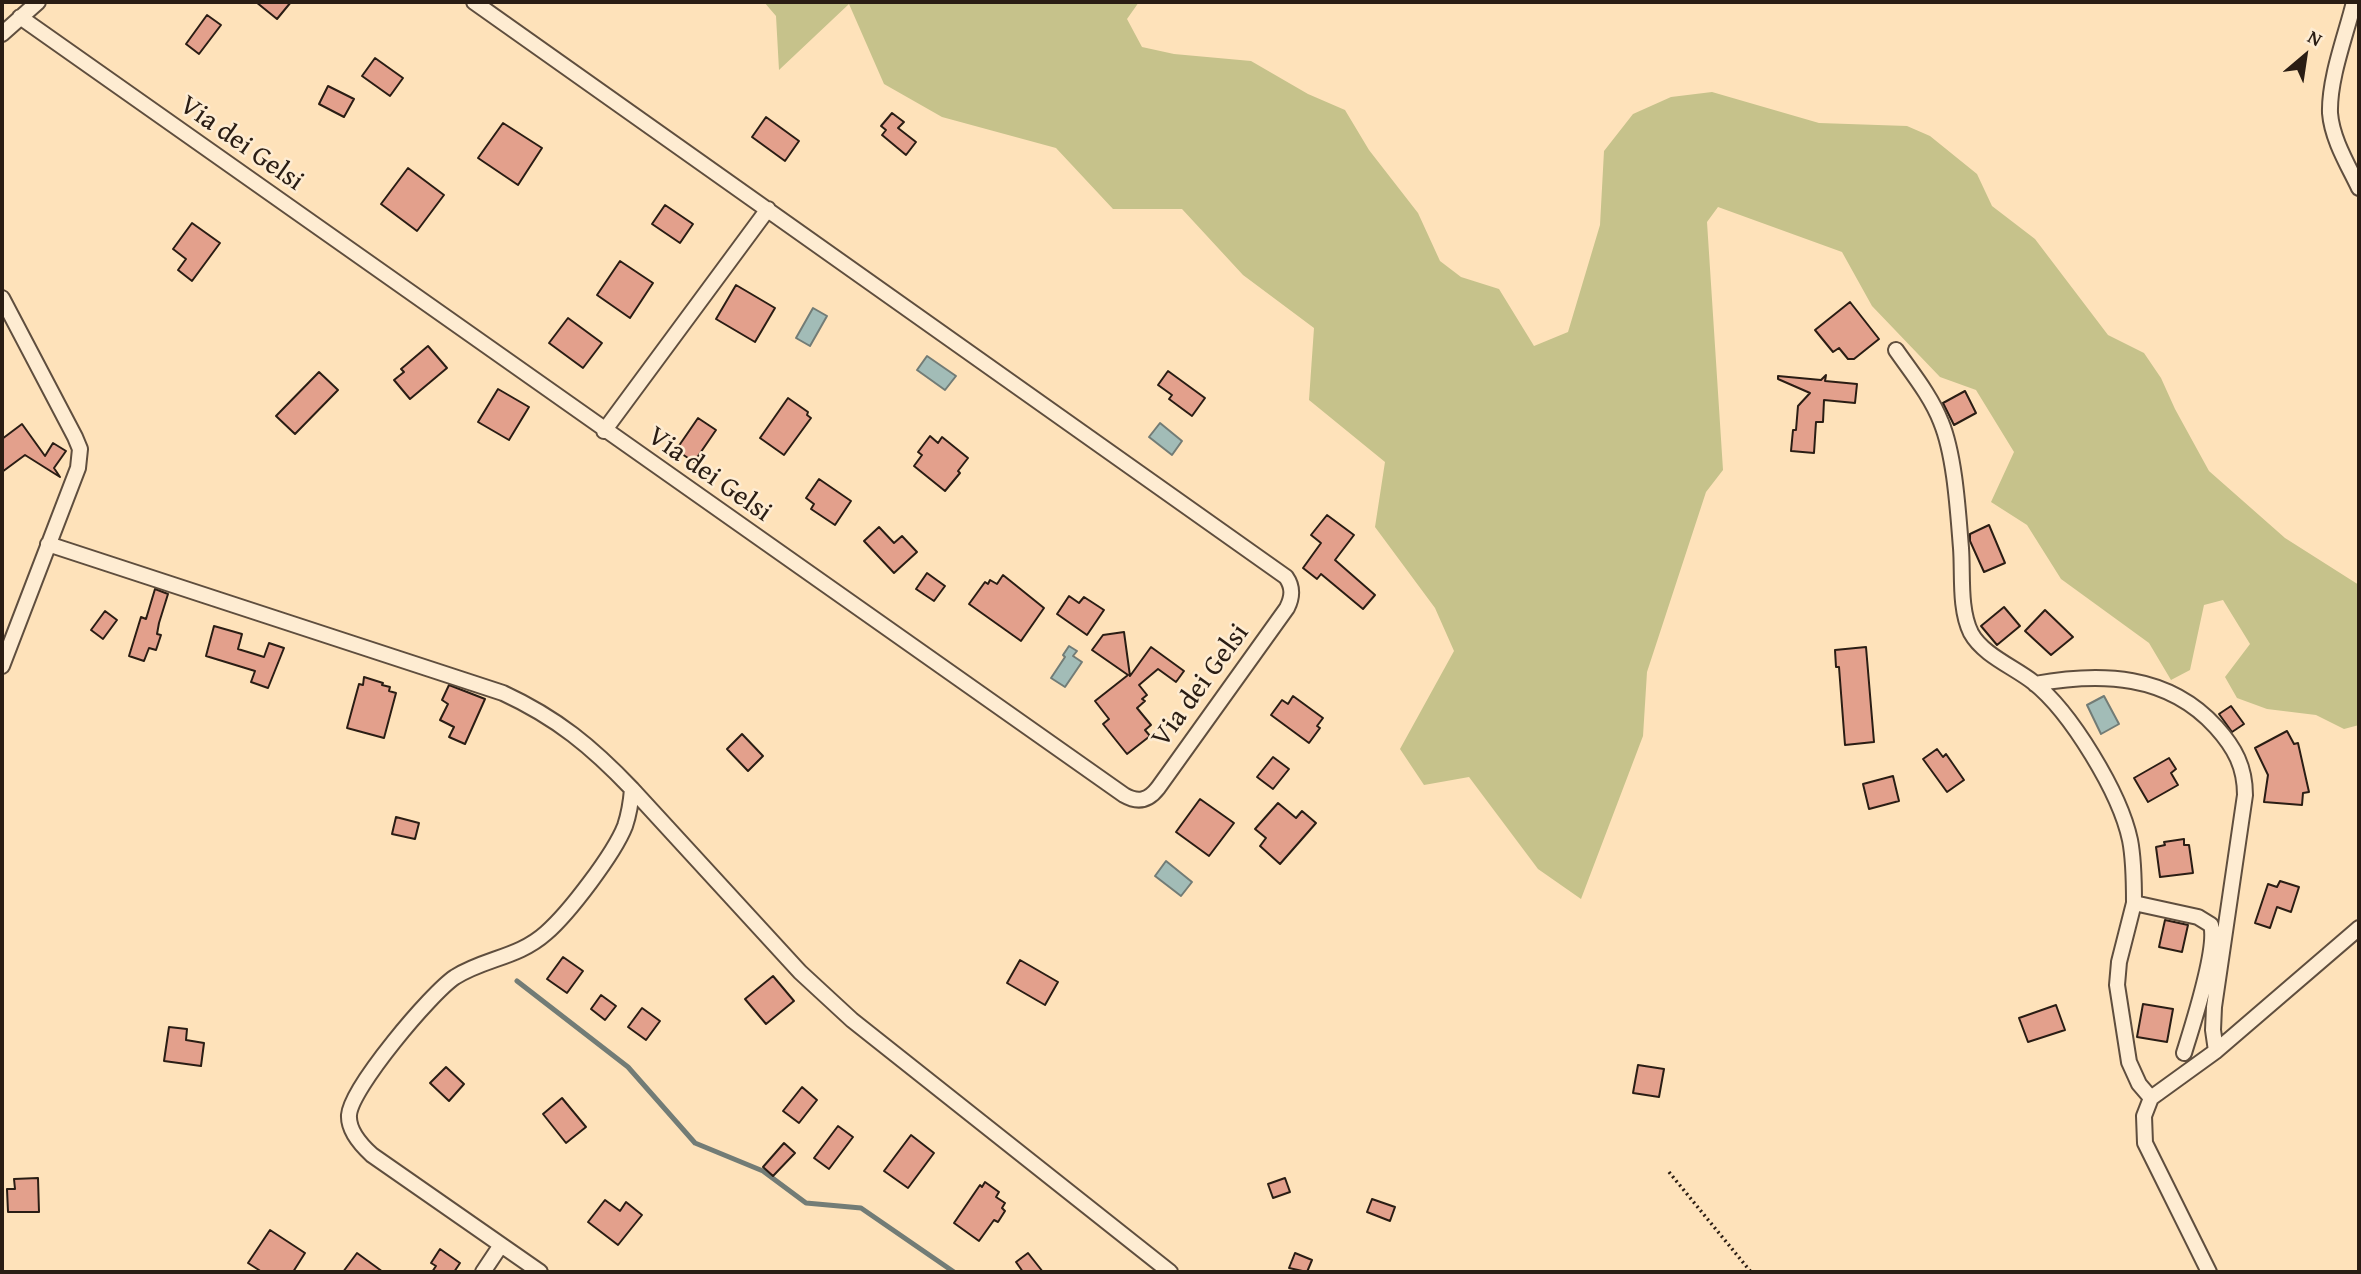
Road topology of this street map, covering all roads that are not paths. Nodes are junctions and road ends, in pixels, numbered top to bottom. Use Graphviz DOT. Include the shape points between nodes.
graph roads {
  1 [pos="38,2"];
  2 [pos="474,2"];
  3 [pos="2354,2"];
  4 [pos="20,17"];
  5 [pos="2,34"];
  6 [pos="2359,188"];
  7 [pos="768,209"];
  8 [pos="2,298"];
  9 [pos="1896,350"];
  10 [pos="604,431"];
  11 [pos="48,544"];
  12 [pos="2,666"];
  13 [pos="2035,684"];
  14 [pos="632,789"];
  15 [pos="2134,903"];
  16 [pos="2359,928"];
  17 [pos="2216,1051"];
  18 [pos="2185,1053"];
  19 [pos="2151,1098"];
  20 [pos="501,1245"];
  21 [pos="483,1272"];
  22 [pos="540,1272"];
  23 [pos="1170,1272"];
  24 [pos="2209,1272"];
  1 -- 4 [label="street"];
  2 -- 7 [label="street, Via dei Gelsi"];
  3 -- 6 [label="street" via="2330,113 2338,145"];
  4 -- 5 [label="street"];
  4 -- 10 [label="street, Via dei Gelsi"];
  7 -- 10 [label="street, Via dei Gelsi"];
  7 -- 10 [label="street, Via dei Gelsi" via="1290,583 1287,608 1158,788 1143,801 1124,795"];
  8 -- 11 [label="street" via="80,449 78,468"];
  9 -- 13 [label="street" via="1935,408 1945,432 1960,531 1966,617 1972,634"];
  11 -- 12 [label="street"];
  11 -- 14 [label="street" via="503,693 576,735"];
  13 -- 15 [label="street" via="2081,737 2120,810 2131,844"];
  13 -- 17 [label="street" via="2098,677 2160,687 2199,710 2238,757 2245,795 2214,1014"];
  14 -- 20 [label="street" via="625,825 616,842 554,926 530,946 464,972 443,986 412,1019 350,1107 350,1126 365,1149"];
  14 -- 23 [label="street" via="794,966 845,1014"];
  15 -- 18 [label="street" via="2198,917 2211,925 2211,950"];
  15 -- 19 [label="street" via="2117,985 2129,1062"];
  16 -- 17 [label="street"];
  17 -- 19 [label="street"];
  19 -- 24 [label="street" via="2144,1116 2145,1143"];
  20 -- 21 [label="street"];
  20 -- 22 [label="street"];
}
